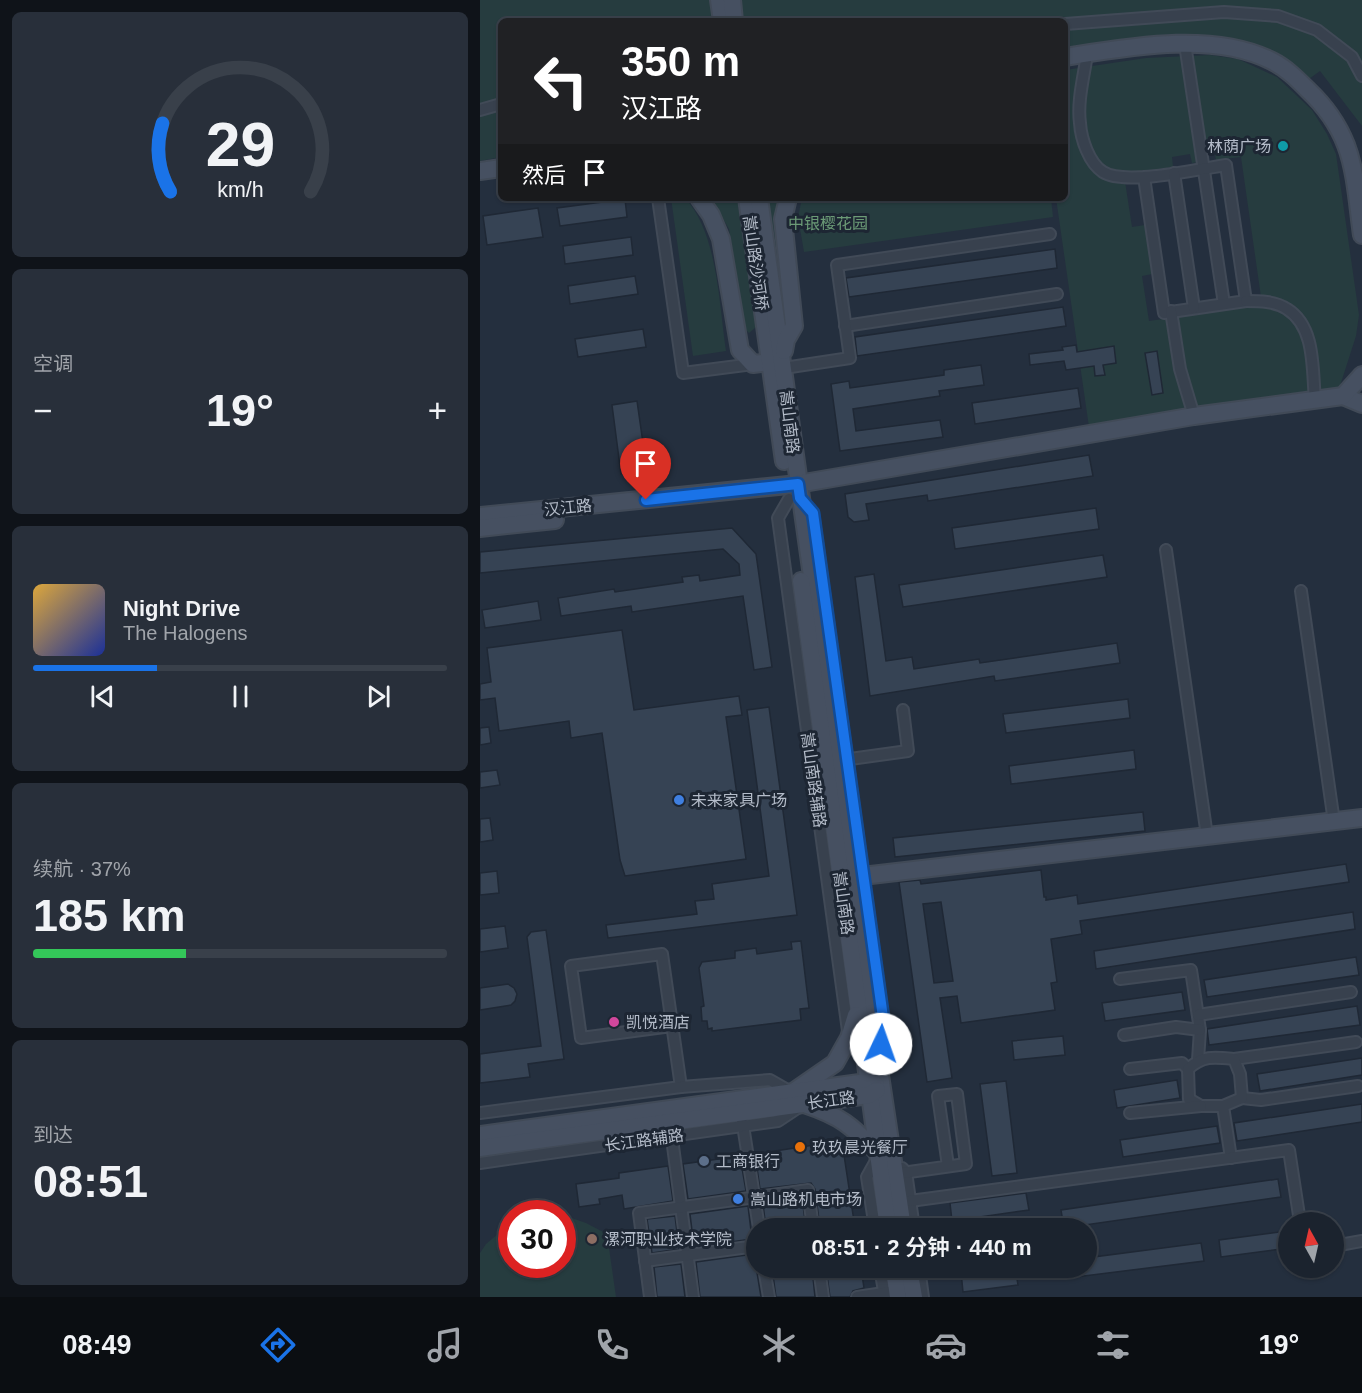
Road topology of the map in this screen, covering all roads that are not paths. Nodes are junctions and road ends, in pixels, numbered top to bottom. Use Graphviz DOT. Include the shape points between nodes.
graph roads {
  1 [pos="719,0"];
  2 [pos="732,0"];
  3 [pos="722,18"];
  4 [pos="735,18"];
  5 [pos="1068,24"];
  6 [pos="1185,44"];
  7 [pos="1087,54"];
  8 [pos="1068,57"];
  9 [pos="1362,76"];
  10 [pos="498,105"];
  11 [pos="480,110"];
  12 [pos="498,168"];
  13 [pos="1203,168"];
  14 [pos="480,171"];
  15 [pos="1174,172"];
  16 [pos="1144,177"];
  17 [pos="658,201"];
  18 [pos="701,201"];
  19 [pos="748,201"];
  20 [pos="759,201"];
  21 [pos="787,201"];
  22 [pos="1050,234"];
  23 [pos="1362,235"];
  24 [pos="1057,294"];
  25 [pos="1246,301"];
  26 [pos="1224,304"];
  27 [pos="1194,308"];
  28 [pos="1171,312"];
  29 [pos="845,326"];
  30 [pos="772,328"];
  31 [pos="772,364"];
  32 [pos="1362,375"];
  33 [pos="1344,396"];
  34 [pos="1315,400"];
  35 [pos="1362,404"];
  36 [pos="1194,416"];
  37 [pos="793,492"];
  38 [pos="480,516"];
  39 [pos="480,528"];
  40 [pos="1166,550"];
  41 [pos="1301,591"];
  42 [pos="903,710"];
  43 [pos="837,760"];
  44 [pos="1362,818"];
  45 [pos="1334,822"];
  46 [pos="1208,836"];
  47 [pos="853,876"];
  48 [pos="846,912"];
  49 [pos="834,928"];
  50 [pos="1120,979"];
  51 [pos="1351,992"];
  52 [pos="858,1008"];
  53 [pos="1198,1015"];
  54 [pos="672,1026"];
  55 [pos="1200,1030"];
  56 [pos="1124,1035"];
  57 [pos="849,1038"];
  58 [pos="1356,1042"];
  59 [pos="871,1057"];
  60 [pos="1234,1059"];
  61 [pos="1198,1060"];
  62 [pos="1130,1069"];
  63 [pos="1188,1069"];
  64 [pos="1358,1086"];
  65 [pos="681,1087"];
  66 [pos="873,1088"];
  67 [pos="664,1089"];
  68 [pos="797,1098"];
  69 [pos="1242,1098"];
  70 [pos="1201,1106"];
  71 [pos="1223,1106"];
  72 [pos="480,1113"];
  73 [pos="1130,1113"];
  74 [pos="742,1119"];
  75 [pos="670,1123"];
  76 [pos="480,1135"];
  77 [pos="480,1148"];
  78 [pos="1231,1158"];
  79 [pos="889,1162"];
  80 [pos="480,1163"];
  81 [pos="948,1166"];
  82 [pos="754,1198"];
  83 [pos="910,1201"];
  84 [pos="681,1208"];
  85 [pos="1298,1212"];
  86 [pos="757,1218"];
  87 [pos="812,1218"];
  88 [pos="873,1218"];
  89 [pos="888,1218"];
  90 [pos="901,1218"];
  91 [pos="913,1218"];
  92 [pos="1362,1241"];
  93 [pos="1344,1244"];
  94 [pos="746,1247"];
  95 [pos="687,1255"];
  96 [pos="645,1261"];
  97 [pos="766,1278"];
  98 [pos="820,1278"];
  99 [pos="884,1278"];
  100 [pos="893,1278"];
  101 [pos="911,1278"];
  102 [pos="920,1278"];
  103 [pos="891,1295"];
  104 [pos="650,1297"];
  105 [pos="693,1297"];
  106 [pos="769,1297"];
  107 [pos="823,1297"];
  108 [pos="857,1297"];
  109 [pos="914,1297"];
  110 [pos="923,1297"];
  1 -- 3 [label="street"];
  2 -- 4 [label="street"];
  5 -- 9 [label="street" via="1224,12 1278,16 1317,30 1352,57"];
  6 -- 7 [label="street"];
  6 -- 13 [label="street"];
  6 -- 23 [label="street" via="1232,47 1273,61 1325,107 1350,156"];
  7 -- 8 [label="street"];
  7 -- 16 [label="street" via="1080,110 1086,149 1095,165 1110,176"];
  10 -- 11 [label="street"];
  12 -- 14 [label="street"];
  13 -- 15 [label="street"];
  13 -- 25 [label="street" via="1226,165"];
  13 -- 26 [label="street"];
  15 -- 16 [label="street"];
  15 -- 27 [label="street"];
  16 -- 28 [label="street" via="1164,312"];
  17 -- 31 [label="street" via="683,373"];
  18 -- 31 [label="street" via="721,239 740,350"];
  19 -- 30 [label="street, 嵩山路沙河桥"];
  20 -- 30 [label="street, 嵩山路沙河桥"];
  21 -- 31 [label="street" via="783,219 794,326"];
  22 -- 29 [label="street" via="837,265"];
  24 -- 29 [label="street"];
  25 -- 26 [label="street"];
  25 -- 34 [label="street" via="1268,302 1287,309 1307,332"];
  26 -- 27 [label="street"];
  27 -- 28 [label="street"];
  28 -- 36 [label="street" via="1180,369"];
  29 -- 31 [label="street" via="850,358"];
  30 -- 31 [label="street, 嵩山南路"];
  31 -- 37 [label="street, 嵩山南路"];
  32 -- 33 [label="street"];
  33 -- 34 [label="street"];
  33 -- 35 [label="street"];
  34 -- 36 [label="street"];
  36 -- 37 [label="street"];
  37 -- 38 [label="street, 汉江路"];
  37 -- 39 [label="street, 汉江路"];
  37 -- 43 [label="street, 嵩山南路"];
  37 -- 49 [label="street, 嵩山南路辅路" via="778,518"];
  40 -- 46 [label="street"];
  41 -- 45 [label="street"];
  42 -- 43 [label="street" via="908,751"];
  43 -- 47 [label="street, 嵩山南路"];
  43 -- 47 [label="street"];
  44 -- 45 [label="street"];
  45 -- 46 [label="street"];
  46 -- 47 [label="street"];
  47 -- 48 [label="street, 嵩山南路"];
  47 -- 59 [label="street, 嵩山南路"];
  48 -- 49 [label="street"];
  48 -- 52 [label="street, 嵩山南路"];
  49 -- 57 [label="street, 嵩山南路辅路"];
  50 -- 53 [label="street" via="1191,970"];
  51 -- 53 [label="street"];
  52 -- 57 [label="street"];
  52 -- 59 [label="street, 嵩山南路"];
  53 -- 55 [label="street"];
  54 -- 54 [label="street" via="662,954 571,966 581,1038"];
  54 -- 65 [label="street"];
  55 -- 56 [label="street" via="1176,1028"];
  55 -- 61 [label="street"];
  57 -- 59 [label="street, 嵩山南路辅路"];
  57 -- 68 [label="street" via="835,1063"];
  58 -- 60 [label="street"];
  59 -- 66 [label="street, 嵩山南路"];
  60 -- 61 [label="street"];
  60 -- 69 [label="street"];
  61 -- 63 [label="street"];
  62 -- 63 [label="street" via="1182,1063"];
  63 -- 70 [label="street" via="1189,1099"];
  64 -- 69 [label="street" via="1261,1100"];
  65 -- 67 [label="street"];
  65 -- 68 [label="street" via="770,1080"];
  66 -- 68 [label="street, 长江路"];
  66 -- 79 [label="street, 嵩山南路"];
  67 -- 72 [label="street"];
  67 -- 75 [label="street"];
  68 -- 74 [label="street, 长江路"];
  68 -- 75 [label="street, 长江路"];
  68 -- 79 [label="street" via="853,1127"];
  69 -- 71 [label="street"];
  70 -- 71 [label="street"];
  70 -- 73 [label="street"];
  71 -- 78 [label="street"];
  74 -- 75 [label="street, 长江路"];
  74 -- 82 [label="street"];
  75 -- 76 [label="street, 长江路"];
  75 -- 77 [label="street, 长江路"];
  75 -- 80 [label="street, 长江路辅路"];
  75 -- 84 [label="street"];
  78 -- 83 [label="street"];
  78 -- 85 [label="street" via="1289,1150"];
  79 -- 81 [label="street"];
  79 -- 83 [label="street"];
  79 -- 88 [label="street" via="867,1177"];
  79 -- 89 [label="street, 嵩山南路"];
  79 -- 90 [label="street, 嵩山南路"];
  81 -- 81 [label="street" via="966,1164 957,1094 938,1096"];
  82 -- 84 [label="street"];
  82 -- 86 [label="street"];
  82 -- 87 [label="street" via="808,1190"];
  83 -- 91 [label="street"];
  84 -- 95 [label="street"];
  84 -- 96 [label="street" via="639,1213"];
  92 -- 93 [label="street"];
  94 -- 95 [label="street"];
  95 -- 96 [label="street"];
  95 -- 105 [label="street"];
  96 -- 104 [label="street"];
  97 -- 106 [label="street"];
  98 -- 107 [label="street"];
  99 -- 103 [label="street"];
  100 -- 103 [label="street"];
  101 -- 109 [label="street"];
  102 -- 110 [label="street"];
  103 -- 108 [label="street"];
}
